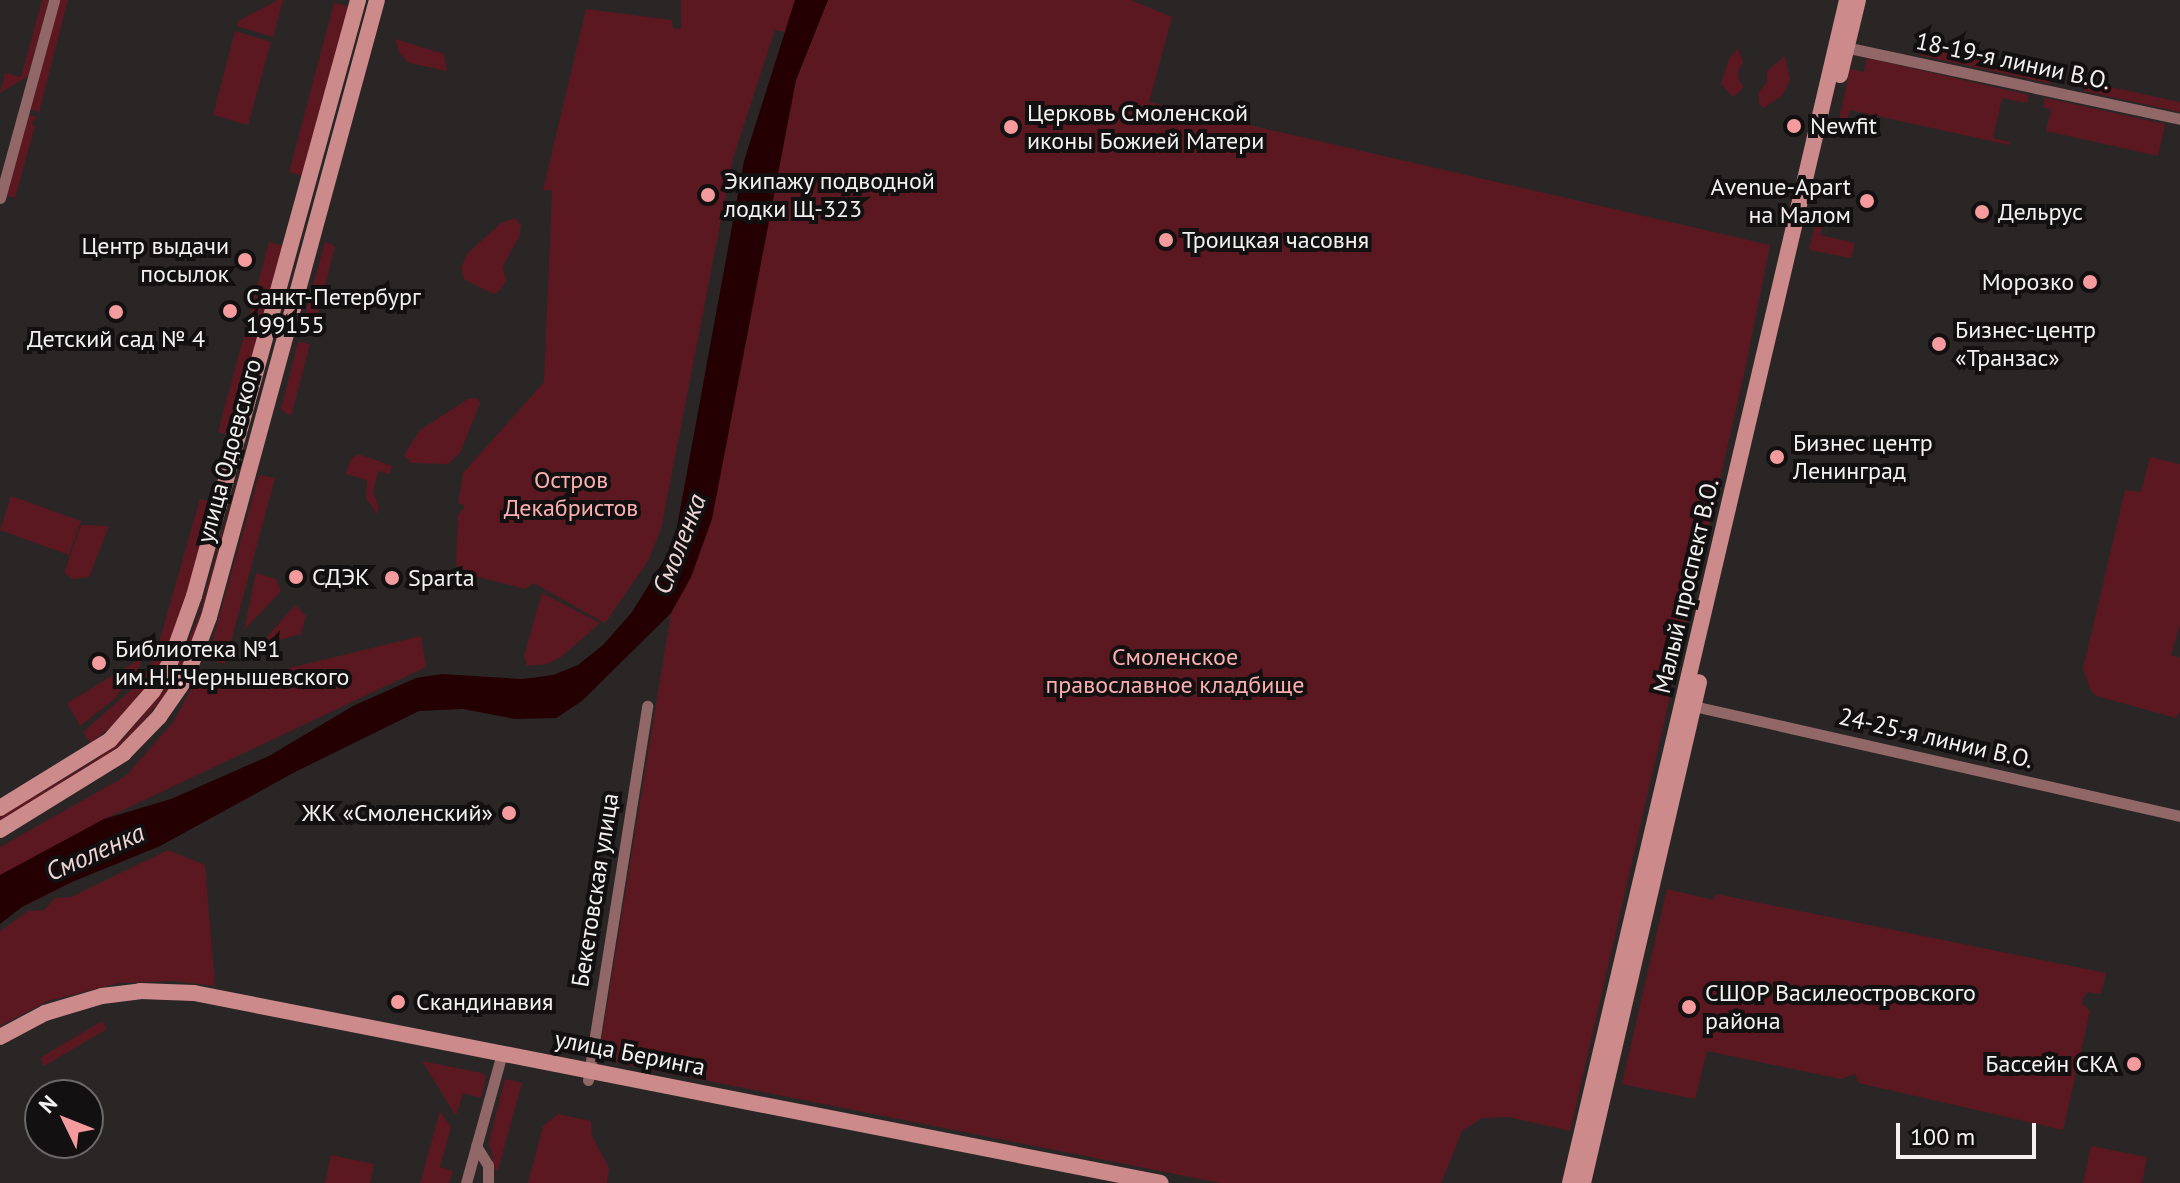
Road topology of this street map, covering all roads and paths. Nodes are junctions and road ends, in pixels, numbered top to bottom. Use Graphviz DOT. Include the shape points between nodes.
graph roads {
  1 [pos="54,0"];
  2 [pos="358,0"];
  3 [pos="377,0"];
  4 [pos="1847,0"];
  5 [pos="1858,0"];
  6 [pos="1841,46"];
  7 [pos="343,53"];
  8 [pos="362,59"];
  9 [pos="2180,119"];
  10 [pos="0,198"];
  11 [pos="256,363"];
  12 [pos="277,368"];
  13 [pos="1689,704"];
  14 [pos="647,706"];
  15 [pos="0,808"];
  16 [pos="2180,816"];
  17 [pos="0,830"];
  18 [pos="0,1037"];
  19 [pos="0,1049"];
  20 [pos="501,1058"];
  21 [pos="588,1075"];
  22 [pos="476,1146"];
  23 [pos="466,1183"];
  24 [pos="488,1183"];
  25 [pos="1108,1183"];
  26 [pos="1161,1183"];
  27 [pos="1570,1183"];
  28 [pos="1583,1183"];
  1 -- 10 [label="street"];
  2 -- 7 [label="street, улица Одоевского"];
  3 -- 8 [label="street, улица Одоевского"];
  4 -- 6 [label="street, Малый проспект В.О."];
  5 -- 6 [label="street, Малый проспект В.О."];
  6 -- 9 [label="street, 18-19-я линии В.О."];
  6 -- 13 [label="street, Малый проспект В.О."];
  7 -- 8 [label="street"];
  7 -- 11 [label="street, улица Одоевского"];
  8 -- 12 [label="street, улица Одоевского"];
  11 -- 12 [label="street"];
  11 -- 15 [label="street, улица Одоевского" via="194,596 170,663 137,712 110,740"];
  12 -- 17 [label="street, улица Одоевского" via="209,617 176,696 123,754"];
  13 -- 16 [label="street, 24-25-я линии В.О."];
  13 -- 27 [label="street, Малый проспект В.О."];
  13 -- 28 [label="street, Малый проспект В.О."];
  14 -- 21 [label="street, Бекетовская улица"];
  18 -- 20 [label="street, улица Беринга" via="77,1001 122,992 168,991 229,999"];
  19 -- 20 [label="street, улица Беринга" via="65,1016 161,1000"];
  20 -- 21 [label="street, улица Беринга"];
  20 -- 22 [label="street"];
  21 -- 25 [label="street, улица Беринга"];
  21 -- 26 [label="street, улица Беринга"];
  22 -- 23 [label="street"];
  22 -- 24 [label="street" via="488,1165"];
}
